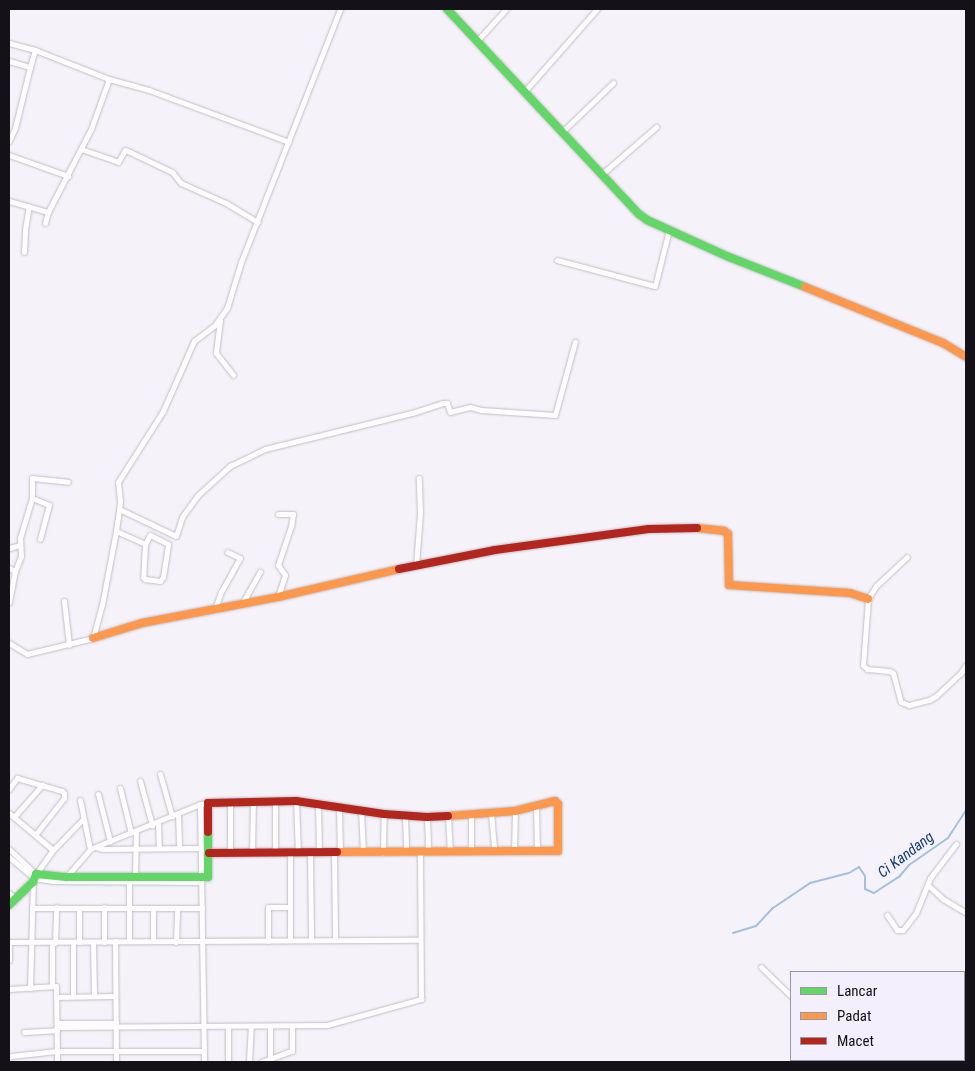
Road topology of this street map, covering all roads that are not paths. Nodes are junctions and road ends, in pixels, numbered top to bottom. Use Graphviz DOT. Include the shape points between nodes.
graph roads {
  1 [pos="340,9"];
  2 [pos="447,9"];
  3 [pos="506,9"];
  4 [pos="597,9"];
  5 [pos="477,41"];
  6 [pos="9,43"];
  7 [pos="34,50"];
  8 [pos="9,61"];
  9 [pos="30,66"];
  10 [pos="109,79"];
  11 [pos="613,83"];
  12 [pos="524,92"];
  13 [pos="656,127"];
  14 [pos="562,132"];
  15 [pos="9,141"];
  16 [pos="289,142"];
  17 [pos="81,149"];
  18 [pos="9,156"];
  19 [pos="602,174"];
  20 [pos="68,176"];
  21 [pos="9,201"];
  22 [pos="29,206"];
  23 [pos="48,212"];
  24 [pos="258,222"];
  25 [pos="45,223"];
  26 [pos="669,230"];
  27 [pos="24,252"];
  28 [pos="557,260"];
  29 [pos="220,319"];
  30 [pos="575,342"];
  31 [pos="966,356"];
  32 [pos="233,375"];
  33 [pos="419,478"];
  34 [pos="68,482"];
  35 [pos="32,498"];
  36 [pos="119,509"];
  37 [pos="278,514"];
  38 [pos="116,531"];
  39 [pos="40,539"];
  40 [pos="145,544"];
  41 [pos="20,545"];
  42 [pos="9,548"];
  43 [pos="227,552"];
  44 [pos="907,557"];
  45 [pos="416,566"];
  46 [pos="9,568"];
  47 [pos="15,571"];
  48 [pos="260,572"];
  49 [pos="278,597"];
  50 [pos="868,599"];
  51 [pos="64,601"];
  52 [pos="9,602"];
  53 [pos="242,604"];
  54 [pos="215,609"];
  55 [pos="93,638"];
  56 [pos="9,643"];
  57 [pos="69,645"];
  58 [pos="966,665"];
  59 [pos="160,774"];
  60 [pos="140,781"];
  61 [pos="42,785"];
  62 [pos="120,788"];
  63 [pos="9,789"];
  64 [pos="98,794"];
  65 [pos="80,800"];
  66 [pos="296,801"];
  67 [pos="230,802"];
  68 [pos="253,802"];
  69 [pos="275,802"];
  70 [pos="318,803"];
  71 [pos="204,804"];
  72 [pos="339,806"];
  73 [pos="536,807"];
  74 [pos="362,810"];
  75 [pos="515,811"];
  76 [pos="9,813"];
  77 [pos="491,813"];
  78 [pos="178,814"];
  79 [pos="384,814"];
  80 [pos="471,814"];
  81 [pos="172,816"];
  82 [pos="405,816"];
  83 [pos="448,816"];
  84 [pos="14,817"];
  85 [pos="427,817"];
  86 [pos="82,819"];
  87 [pos="158,822"];
  88 [pos="152,825"];
  89 [pos="134,832"];
  90 [pos="35,835"];
  91 [pos="110,841"];
  92 [pos="956,844"];
  93 [pos="93,848"];
  94 [pos="158,848"];
  95 [pos="179,848"];
  96 [pos="201,848"];
  97 [pos="9,849"];
  98 [pos="137,849"];
  99 [pos="53,850"];
  100 [pos="471,850"];
  101 [pos="450,851"];
  102 [pos="494,851"];
  103 [pos="514,851"];
  104 [pos="537,851"];
  105 [pos="319,852"];
  106 [pos="337,852"];
  107 [pos="363,852"];
  108 [pos="383,852"];
  109 [pos="406,852"];
  110 [pos="424,852"];
  111 [pos="209,853"];
  112 [pos="230,853"];
  113 [pos="252,853"];
  114 [pos="275,853"];
  115 [pos="294,853"];
  116 [pos="310,853"];
  117 [pos="9,857"];
  118 [pos="66,877"];
  119 [pos="34,878"];
  120 [pos="132,879"];
  121 [pos="201,879"];
  122 [pos="928,886"];
  123 [pos="9,893"];
  124 [pos="12,902"];
  125 [pos="56,907"];
  126 [pos="104,907"];
  127 [pos="129,907"];
  128 [pos="290,907"];
  129 [pos="32,908"];
  130 [pos="79,908"];
  131 [pos="153,908"];
  132 [pos="177,908"];
  133 [pos="202,908"];
  134 [pos="966,913"];
  135 [pos="887,915"];
  136 [pos="290,940"];
  137 [pos="311,940"];
  138 [pos="335,940"];
  139 [pos="420,940"];
  140 [pos="115,941"];
  141 [pos="129,941"];
  142 [pos="153,941"];
  143 [pos="268,941"];
  144 [pos="9,942"];
  145 [pos="76,942"];
  146 [pos="93,942"];
  147 [pos="104,942"];
  148 [pos="176,942"];
  149 [pos="204,942"];
  150 [pos="31,943"];
  151 [pos="54,943"];
  152 [pos="9,960"];
  153 [pos="761,967"];
  154 [pos="52,986"];
  155 [pos="30,988"];
  156 [pos="9,989"];
  157 [pos="790,995"];
  158 [pos="73,996"];
  159 [pos="94,996"];
  160 [pos="114,996"];
  161 [pos="56,997"];
  162 [pos="116,1025"];
  163 [pos="270,1026"];
  164 [pos="57,1027"];
  165 [pos="204,1027"];
  166 [pos="228,1027"];
  167 [pos="251,1027"];
  168 [pos="292,1027"];
  169 [pos="24,1032"];
  170 [pos="116,1050"];
  171 [pos="57,1051"];
  172 [pos="203,1051"];
  173 [pos="11,1056"];
  174 [pos="270,1059"];
  175 [pos="57,1062"];
  176 [pos="116,1062"];
  177 [pos="204,1062"];
  178 [pos="228,1062"];
  179 [pos="249,1062"];
  180 [pos="261,1062"];
  1 -- 16 [label="street"];
  2 -- 5 [label="street"];
  3 -- 5 [label="street"];
  4 -- 12 [label="street"];
  5 -- 12 [label="street"];
  6 -- 7 [label="street"];
  7 -- 9 [label="street"];
  7 -- 10 [label="street"];
  8 -- 9 [label="street"];
  9 -- 15 [label="street"];
  10 -- 16 [label="street" via="150,90"];
  10 -- 17 [label="street"];
  11 -- 14 [label="street"];
  12 -- 14 [label="street"];
  13 -- 19 [label="street"];
  14 -- 19 [label="street"];
  16 -- 24 [label="street"];
  17 -- 20 [label="street"];
  17 -- 24 [label="street" via="118,162 125,150 130,152 172,172 181,184 226,203"];
  18 -- 20 [label="street"];
  19 -- 26 [label="street" via="639,214"];
  20 -- 23 [label="street"];
  21 -- 22 [label="street"];
  22 -- 23 [label="street"];
  22 -- 27 [label="street"];
  23 -- 25 [label="street"];
  24 -- 29 [label="street" via="241,262 228,306"];
  26 -- 28 [label="street" via="655,286"];
  26 -- 31 [label="street" via="943,342"];
  29 -- 32 [label="street" via="216,353"];
  29 -- 36 [label="street" via="194,341 163,411 121,477 117,487"];
  30 -- 36 [label="street" via="555,415 470,407 450,412 448,404 443,403 412,414 265,449 230,466 197,496 182,517 176,536"];
  33 -- 45 [label="street"];
  34 -- 35 [label="street" via="32,478"];
  35 -- 39 [label="street" via="49,505"];
  35 -- 41 [label="street"];
  36 -- 38 [label="street"];
  37 -- 49 [label="street" via="292,514 278,565 285,575"];
  38 -- 40 [label="street"];
  38 -- 55 [label="street"];
  40 -- 40 [label="street" via="143,577 160,581 168,544 150,535"];
  41 -- 42 [label="street"];
  41 -- 47 [label="street" via="21,556"];
  43 -- 54 [label="street" via="240,558"];
  44 -- 50 [label="street"];
  45 -- 49 [label="street"];
  45 -- 50 [label="street" via="575,537 649,529 708,528 728,534 729,585 850,593"];
  46 -- 47 [label="street"];
  47 -- 52 [label="street"];
  48 -- 53 [label="street"];
  49 -- 53 [label="street"];
  50 -- 58 [label="street" via="863,665 867,669 893,673 902,704 929,700 944,690"];
  51 -- 57 [label="street"];
  53 -- 54 [label="street"];
  54 -- 55 [label="street" via="142,622"];
  55 -- 57 [label="street"];
  56 -- 57 [label="street" via="27,654"];
  59 -- 81 [label="street"];
  60 -- 88 [label="street"];
  61 -- 63 [label="street" via="17,778"];
  61 -- 84 [label="street"];
  61 -- 90 [label="street" via="62,790 64,798"];
  62 -- 89 [label="street"];
  64 -- 91 [label="street"];
  65 -- 86 [label="street"];
  66 -- 69 [label="street"];
  66 -- 70 [label="street"];
  66 -- 115 [label="street"];
  67 -- 68 [label="street"];
  67 -- 71 [label="street"];
  67 -- 112 [label="street"];
  68 -- 69 [label="street"];
  68 -- 113 [label="street"];
  69 -- 114 [label="street"];
  70 -- 72 [label="street"];
  70 -- 105 [label="street"];
  71 -- 78 [label="street"];
  71 -- 96 [label="street"];
  71 -- 111 [label="street"];
  72 -- 74 [label="street"];
  72 -- 106 [label="street"];
  73 -- 75 [label="street"];
  73 -- 104 [label="street"];
  73 -- 104 [label="street" via="555,801 558,804 558,851"];
  74 -- 79 [label="street"];
  74 -- 107 [label="street"];
  75 -- 77 [label="street"];
  75 -- 103 [label="street"];
  76 -- 84 [label="street"];
  77 -- 80 [label="street"];
  77 -- 102 [label="street"];
  78 -- 81 [label="street"];
  78 -- 95 [label="street"];
  79 -- 82 [label="street"];
  79 -- 108 [label="street"];
  80 -- 83 [label="street"];
  80 -- 100 [label="street"];
  81 -- 87 [label="street"];
  82 -- 85 [label="street"];
  82 -- 109 [label="street"];
  83 -- 85 [label="street"];
  83 -- 101 [label="street"];
  84 -- 90 [label="street"];
  85 -- 110 [label="street"];
  86 -- 93 [label="street"];
  86 -- 99 [label="street"];
  87 -- 88 [label="street"];
  87 -- 94 [label="street"];
  88 -- 89 [label="street"];
  89 -- 91 [label="street"];
  89 -- 98 [label="street"];
  90 -- 99 [label="street"];
  91 -- 93 [label="street"];
  92 -- 122 [label="street" via="930,878"];
  93 -- 98 [label="street"];
  93 -- 118 [label="street"];
  94 -- 95 [label="street"];
  94 -- 98 [label="street"];
  95 -- 96 [label="street"];
  96 -- 121 [label="street"];
  97 -- 119 [label="street"];
  98 -- 120 [label="street"];
  99 -- 119 [label="street"];
  100 -- 101 [label="street"];
  100 -- 102 [label="street"];
  101 -- 110 [label="street"];
  102 -- 103 [label="street"];
  103 -- 104 [label="street"];
  105 -- 106 [label="street"];
  105 -- 116 [label="street"];
  106 -- 107 [label="street"];
  106 -- 138 [label="street"];
  107 -- 108 [label="street"];
  108 -- 109 [label="street"];
  109 -- 110 [label="street"];
  110 -- 139 [label="street"];
  111 -- 112 [label="street"];
  111 -- 121 [label="street" via="209,876"];
  112 -- 113 [label="street"];
  113 -- 114 [label="street"];
  114 -- 115 [label="street"];
  115 -- 116 [label="street"];
  115 -- 128 [label="street"];
  116 -- 137 [label="street"];
  117 -- 119 [label="street"];
  118 -- 119 [label="street"];
  118 -- 120 [label="street"];
  119 -- 120 [label="street" via="53,881"];
  119 -- 124 [label="street"];
  119 -- 129 [label="street"];
  120 -- 121 [label="street"];
  120 -- 127 [label="street"];
  121 -- 133 [label="street"];
  122 -- 134 [label="street"];
  122 -- 135 [label="street" via="914,917 903,930 897,930"];
  123 -- 124 [label="street"];
  125 -- 129 [label="street"];
  125 -- 130 [label="street"];
  125 -- 151 [label="street"];
  126 -- 127 [label="street"];
  126 -- 130 [label="street"];
  126 -- 147 [label="street"];
  127 -- 131 [label="street"];
  127 -- 141 [label="street"];
  128 -- 136 [label="street"];
  128 -- 143 [label="street" via="268,907"];
  129 -- 150 [label="street"];
  130 -- 145 [label="street"];
  131 -- 132 [label="street"];
  131 -- 142 [label="street"];
  132 -- 133 [label="street"];
  132 -- 148 [label="street"];
  133 -- 149 [label="street"];
  136 -- 137 [label="street"];
  136 -- 143 [label="street"];
  137 -- 138 [label="street"];
  138 -- 139 [label="street"];
  139 -- 168 [label="street" via="421,999 327,1025"];
  140 -- 141 [label="street"];
  140 -- 147 [label="street"];
  140 -- 160 [label="street"];
  141 -- 142 [label="street"];
  142 -- 148 [label="street"];
  143 -- 149 [label="street"];
  144 -- 150 [label="street"];
  144 -- 152 [label="street"];
  145 -- 146 [label="street"];
  145 -- 151 [label="street"];
  145 -- 158 [label="street"];
  146 -- 147 [label="street"];
  146 -- 159 [label="street"];
  148 -- 149 [label="street"];
  149 -- 165 [label="street"];
  150 -- 151 [label="street"];
  150 -- 155 [label="street"];
  151 -- 154 [label="street"];
  153 -- 157 [label="street"];
  154 -- 155 [label="street"];
  154 -- 161 [label="street" via="56,986"];
  155 -- 156 [label="street"];
  158 -- 159 [label="street"];
  158 -- 161 [label="street"];
  159 -- 160 [label="street"];
  160 -- 162 [label="street"];
  161 -- 164 [label="street"];
  162 -- 164 [label="street"];
  162 -- 165 [label="street"];
  162 -- 170 [label="street"];
  163 -- 167 [label="street"];
  163 -- 168 [label="street"];
  163 -- 174 [label="street"];
  164 -- 169 [label="street"];
  164 -- 171 [label="street"];
  165 -- 166 [label="street"];
  165 -- 172 [label="street"];
  166 -- 167 [label="street"];
  166 -- 178 [label="street"];
  167 -- 179 [label="street"];
  168 -- 174 [label="street" via="292,1052"];
  170 -- 171 [label="street"];
  170 -- 172 [label="street"];
  170 -- 176 [label="street"];
  171 -- 173 [label="street"];
  171 -- 175 [label="street"];
  172 -- 177 [label="street"];
  174 -- 180 [label="street"];
}
